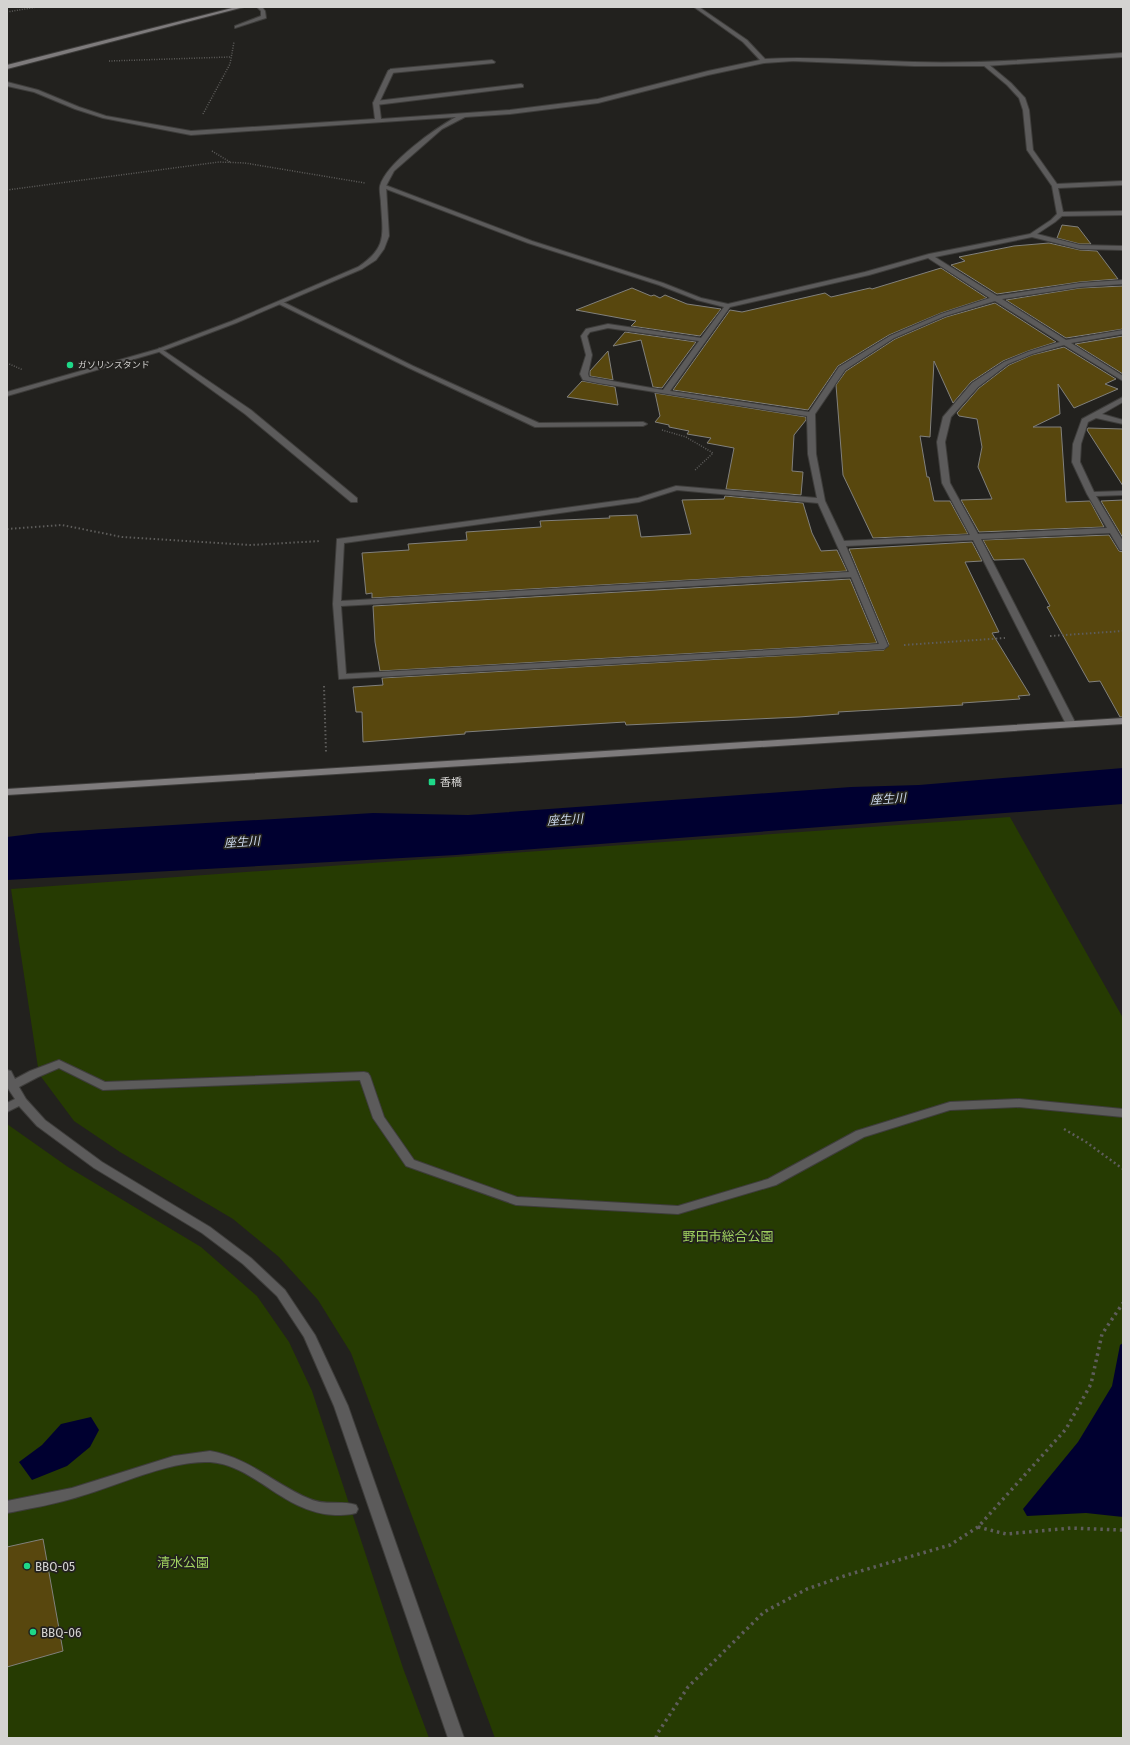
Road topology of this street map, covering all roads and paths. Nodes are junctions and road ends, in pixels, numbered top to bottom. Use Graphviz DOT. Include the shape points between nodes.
graph roads {
  1 [pos="37,7"];
  2 [pos="242,7"];
  3 [pos="259,7"];
  4 [pos="696,7"];
  5 [pos="7,12"];
  6 [pos="237,27"];
  7 [pos="1123,55"];
  8 [pos="230,57"];
  9 [pos="106,61"];
  10 [pos="764,61"];
  11 [pos="492,62"];
  12 [pos="985,64"];
  13 [pos="7,67"];
  14 [pos="7,84"];
  15 [pos="521,86"];
  16 [pos="376,103"];
  17 [pos="464,115"];
  18 [pos="378,121"];
  19 [pos="191,133"];
  20 [pos="1123,183"];
  21 [pos="383,186"];
  22 [pos="1055,186"];
  23 [pos="7,190"];
  24 [pos="1123,213"];
  25 [pos="1060,214"];
  26 [pos="1032,234"];
  27 [pos="1123,248"];
  28 [pos="930,256"];
  29 [pos="1123,282"];
  30 [pos="997,298"];
  31 [pos="281,303"];
  32 [pos="728,306"];
  33 [pos="1123,332"];
  34 [pos="703,340"];
  35 [pos="1066,342"];
  36 [pos="160,350"];
  37 [pos="1123,378"];
  38 [pos="665,392"];
  39 [pos="7,394"];
  40 [pos="1123,399"];
  41 [pos="811,414"];
  42 [pos="1095,415"];
  43 [pos="1123,422"];
  44 [pos="643,424"];
  45 [pos="713,452"];
  46 [pos="1123,493"];
  47 [pos="1091,494"];
  48 [pos="354,500"];
  49 [pos="821,501"];
  50 [pos="7,529"];
  51 [pos="1112,530"];
  52 [pos="975,536"];
  53 [pos="340,541"];
  54 [pos="842,544"];
  55 [pos="1123,548"];
  56 [pos="854,574"];
  57 [pos="337,604"];
  58 [pos="342,677"];
  59 [pos="1123,721"];
  60 [pos="1071,724"];
  61 [pos="326,755"];
  62 [pos="7,792"];
  63 [pos="9,1080"];
  64 [pos="21,1101"];
  65 [pos="7,1108"];
  66 [pos="1123,1113"];
  67 [pos="1059,1126"];
  68 [pos="1123,1169"];
  69 [pos="1123,1303"];
  70 [pos="7,1507"];
  71 [pos="351,1509"];
  72 [pos="978,1527"];
  73 [pos="1123,1530"];
  74 [pos="456,1738"];
  75 [pos="656,1738"];
  1 -- 5 [label="path"];
  2 -- 13 [label="street"];
  3 -- 6 [label="street" via="264,17"];
  4 -- 10 [label="street" via="745,41"];
  6 -- 8 [label="path"];
  7 -- 12 [label="street"];
  8 -- 9 [label="path"];
  8 -- 19 [label="path" via="230,64 196,129"];
  10 -- 12 [label="street" via="793,59"];
  10 -- 17 [label="street" via="598,101"];
  11 -- 16 [label="street" via="391,71"];
  12 -- 22 [label="street" via="1010,84 1022,98 1026,110 1030,150"];
  14 -- 19 [label="street" via="36,91 105,117 153,128"];
  15 -- 16 [label="street"];
  16 -- 18 [label="street"];
  17 -- 18 [label="street"];
  17 -- 21 [label="street" via="440,128 391,170"];
  18 -- 19 [label="street"];
  20 -- 22 [label="street"];
  21 -- 23 [label="path" via="245,163 225,162"];
  21 -- 31 [label="street" via="386,236 374,259 360,268"];
  21 -- 32 [label="street" via="452,210 530,242 661,284 699,299"];
  22 -- 25 [label="street"];
  24 -- 25 [label="street"];
  25 -- 26 [label="street"];
  26 -- 27 [label="street" via="1080,247"];
  26 -- 28 [label="street"];
  28 -- 30 [label="street"];
  28 -- 32 [label="street" via="867,274"];
  29 -- 30 [label="street" via="1080,285"];
  30 -- 35 [label="street"];
  30 -- 41 [label="street" via="943,315 892,337 842,369"];
  31 -- 36 [label="street"];
  31 -- 44 [label="street" via="538,425"];
  32 -- 34 [label="street"];
  33 -- 35 [label="street"];
  34 -- 38 [label="street"];
  34 -- 38 [label="street" via="608,326 588,330 584,336 589,355 584,374 586,378"];
  35 -- 37 [label="street"];
  35 -- 52 [label="street" via="1006,363 975,385 947,417 941,442 946,483"];
  36 -- 39 [label="street"];
  36 -- 48 [label="street" via="248,412"];
  38 -- 41 [label="street"];
  40 -- 42 [label="street"];
  41 -- 49 [label="street" via="812,454"];
  42 -- 43 [label="street"];
  42 -- 47 [label="street" via="1085,420 1077,444 1076,462"];
  44 -- 45 [label="path" via="686,437"];
  46 -- 47 [label="street"];
  47 -- 51 [label="street"];
  49 -- 53 [label="street" via="676,488 639,500"];
  49 -- 54 [label="street"];
  50 -- 53 [label="path" via="62,525 122,537 251,544"];
  51 -- 52 [label="street"];
  51 -- 55 [label="street"];
  52 -- 54 [label="street"];
  52 -- 60 [label="street"];
  53 -- 57 [label="street"];
  54 -- 56 [label="street"];
  56 -- 57 [label="street"];
  56 -- 58 [label="street" via="884,646"];
  57 -- 58 [label="street"];
  58 -- 61 [label="path" via="323,677"];
  59 -- 60 [label="street"];
  60 -- 62 [label="street"];
  63 -- 64 [label="street"];
  63 -- 66 [label="street" via="59,1064 103,1086 364,1076 380,1118 410,1163 516,1201 678,1210 772,1182 860,1134 950,1106 1019,1103"];
  64 -- 65 [label="street"];
  64 -- 74 [label="street" via="41,1123 98,1165 206,1230 247,1261 281,1293 309,1335 341,1406"];
  67 -- 68 [label="path"];
  69 -- 72 [label="path" via="1102,1334 1091,1384 1066,1429"];
  70 -- 71 [label="street" via="79,1491 200,1456 224,1458 253,1472 304,1503 321,1508"];
  72 -- 73 [label="path" via="1006,1534 1071,1528"];
  72 -- 75 [label="path" via="950,1545 814,1586 764,1612 688,1687"];
}
